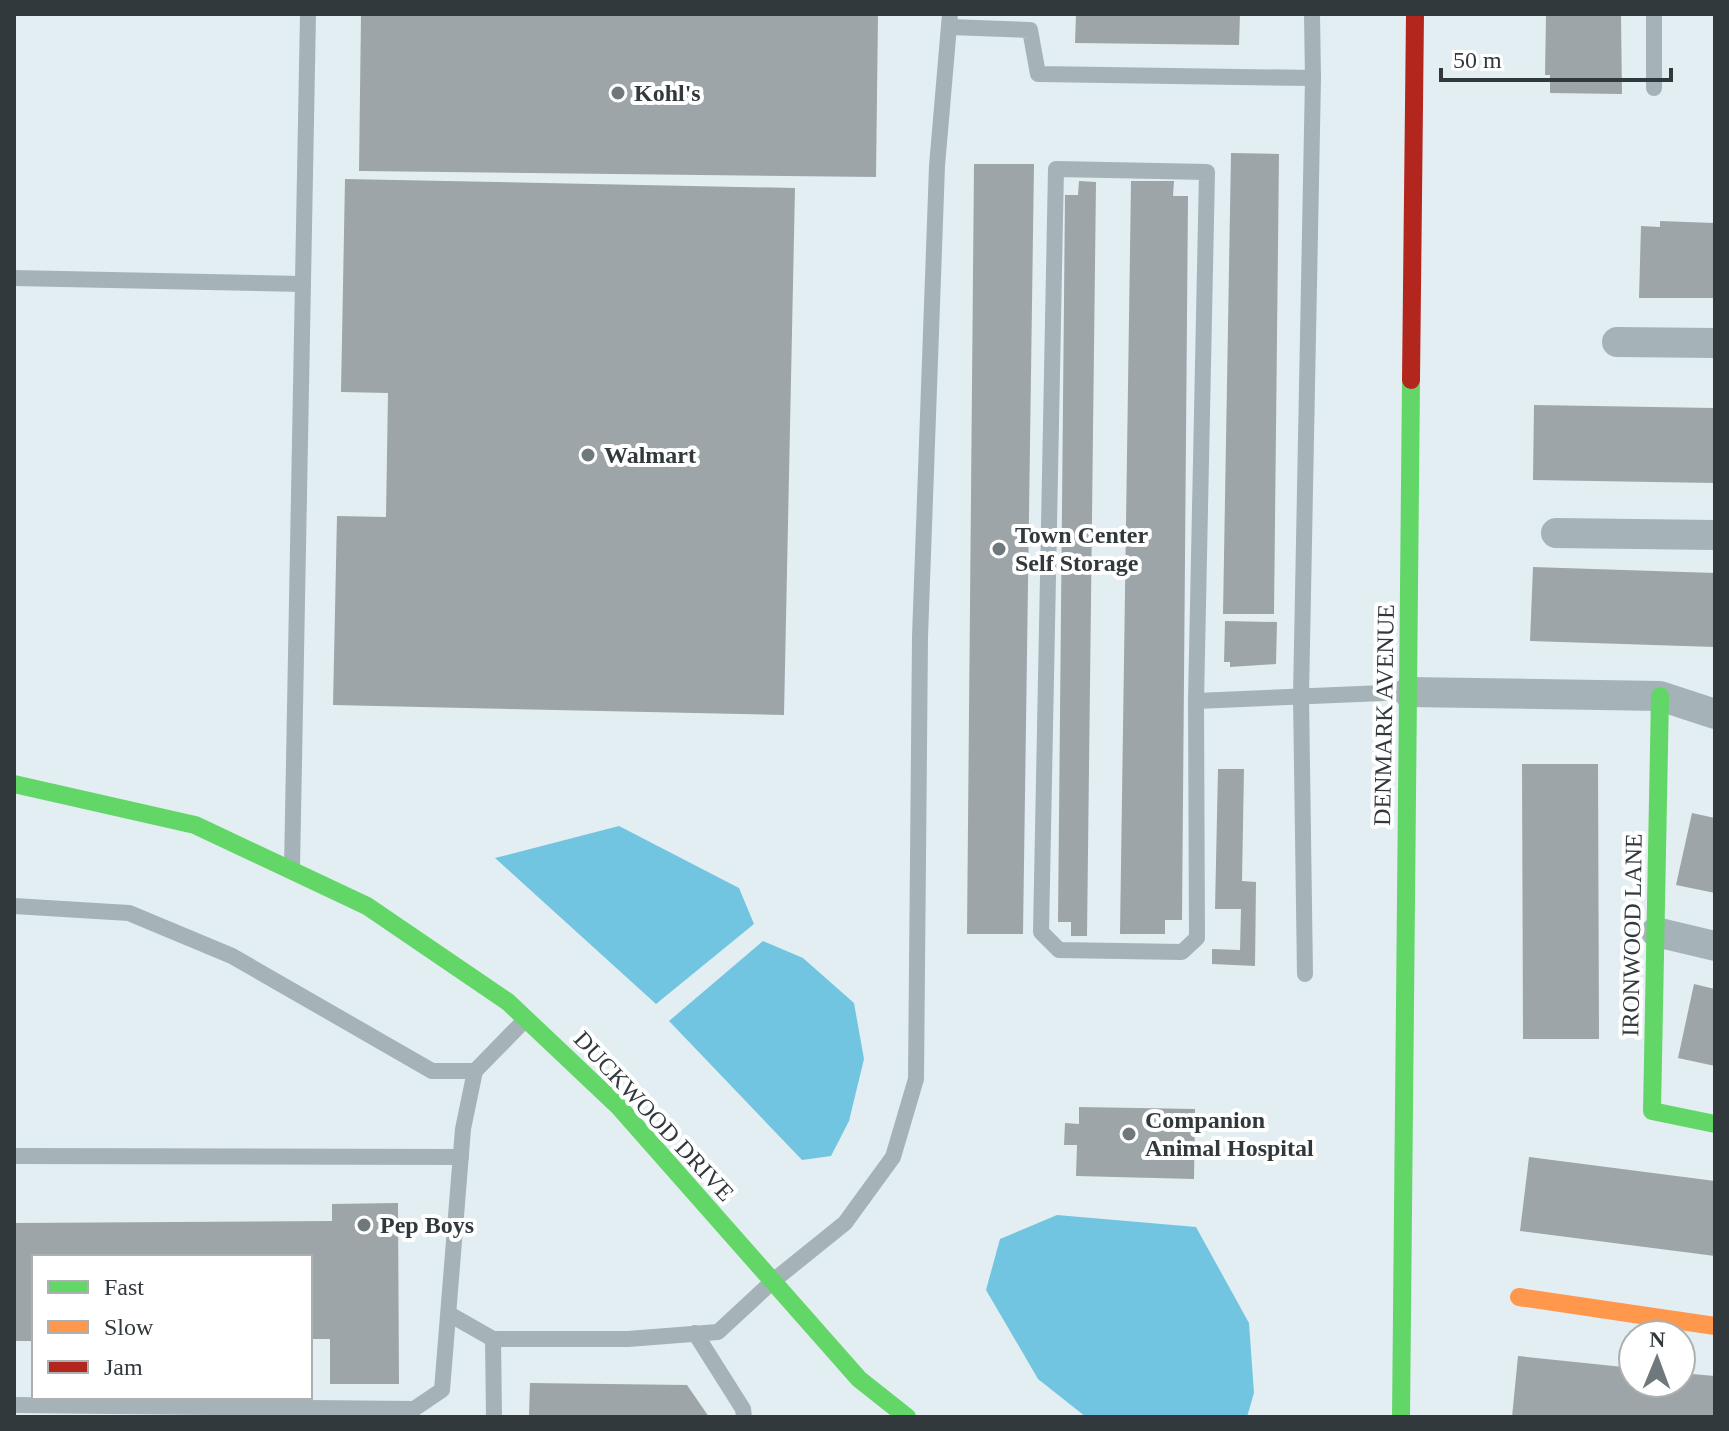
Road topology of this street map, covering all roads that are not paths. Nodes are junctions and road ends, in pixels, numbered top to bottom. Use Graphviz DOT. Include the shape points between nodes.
graph roads {
  1 [pos="308,14"];
  2 [pos="1312,14"];
  3 [pos="1415,14"];
  4 [pos="1654,14"];
  5 [pos="950,21"];
  6 [pos="1313,78"];
  7 [pos="1654,88"];
  8 [pos="14,278"];
  9 [pos="303,284"];
  10 [pos="1617,342"];
  11 [pos="1715,343"];
  12 [pos="1556,533"];
  13 [pos="1715,535"];
  14 [pos="1408,692"];
  15 [pos="1301,696"];
  16 [pos="1660,696"];
  17 [pos="1196,701"];
  18 [pos="1715,714"];
  19 [pos="14,784"];
  20 [pos="292,871"];
  21 [pos="14,906"];
  22 [pos="1656,932"];
  23 [pos="1715,946"];
  24 [pos="1305,974"];
  25 [pos="526,1019"];
  26 [pos="475,1071"];
  27 [pos="1715,1124"];
  28 [pos="14,1156"];
  29 [pos="461,1157"];
  30 [pos="773,1281"];
  31 [pos="1519,1297"];
  32 [pos="449,1314"];
  33 [pos="1715,1326"];
  34 [pos="695,1333"];
  35 [pos="493,1339"];
  36 [pos="14,1405"];
  37 [pos="494,1417"];
  38 [pos="744,1417"];
  39 [pos="907,1417"];
  40 [pos="1401,1417"];
  1 -- 9 [label="lane"];
  2 -- 6 [label="lane"];
  3 -- 14 [label="street, DENMARK AVENUE"];
  4 -- 7 [label="lane"];
  5 -- 6 [label="lane" via="1030,30 1038,74"];
  5 -- 30 [label="lane" via="937,166 920,637 916,1079 893,1157 845,1223"];
  6 -- 15 [label="lane"];
  8 -- 9 [label="lane"];
  9 -- 20 [label="lane"];
  10 -- 11 [label="street"];
  12 -- 13 [label="street"];
  14 -- 15 [label="lane"];
  14 -- 16 [label="street"];
  14 -- 40 [label="street, DENMARK AVENUE"];
  15 -- 17 [label="lane"];
  15 -- 24 [label="lane"];
  16 -- 18 [label="street"];
  16 -- 22 [label="street, IRONWOOD LANE"];
  17 -- 17 [label="lane" via="1197,938 1182,952 1059,950 1041,932 1056,169 1207,172"];
  19 -- 20 [label="street, DUCKWOOD DRIVE" via="195,825"];
  20 -- 25 [label="street, DUCKWOOD DRIVE" via="367,906"];
  21 -- 26 [label="lane" via="129,913 232,956 432,1071"];
  22 -- 23 [label="street"];
  22 -- 27 [label="street, IRONWOOD LANE" via="1652,1111"];
  25 -- 26 [label="lane"];
  25 -- 30 [label="street, DUCKWOOD DRIVE" via="619,1107"];
  26 -- 29 [label="lane"];
  28 -- 29 [label="lane"];
  29 -- 32 [label="lane"];
  30 -- 34 [label="lane" via="718,1332"];
  30 -- 39 [label="street, DUCKWOOD DRIVE" via="859,1379"];
  31 -- 33 [label="street"];
  32 -- 35 [label="lane"];
  32 -- 36 [label="lane" via="442,1390 414,1409"];
  34 -- 35 [label="lane" via="628,1339"];
  34 -- 38 [label="lane"];
  35 -- 37 [label="lane"];
}
